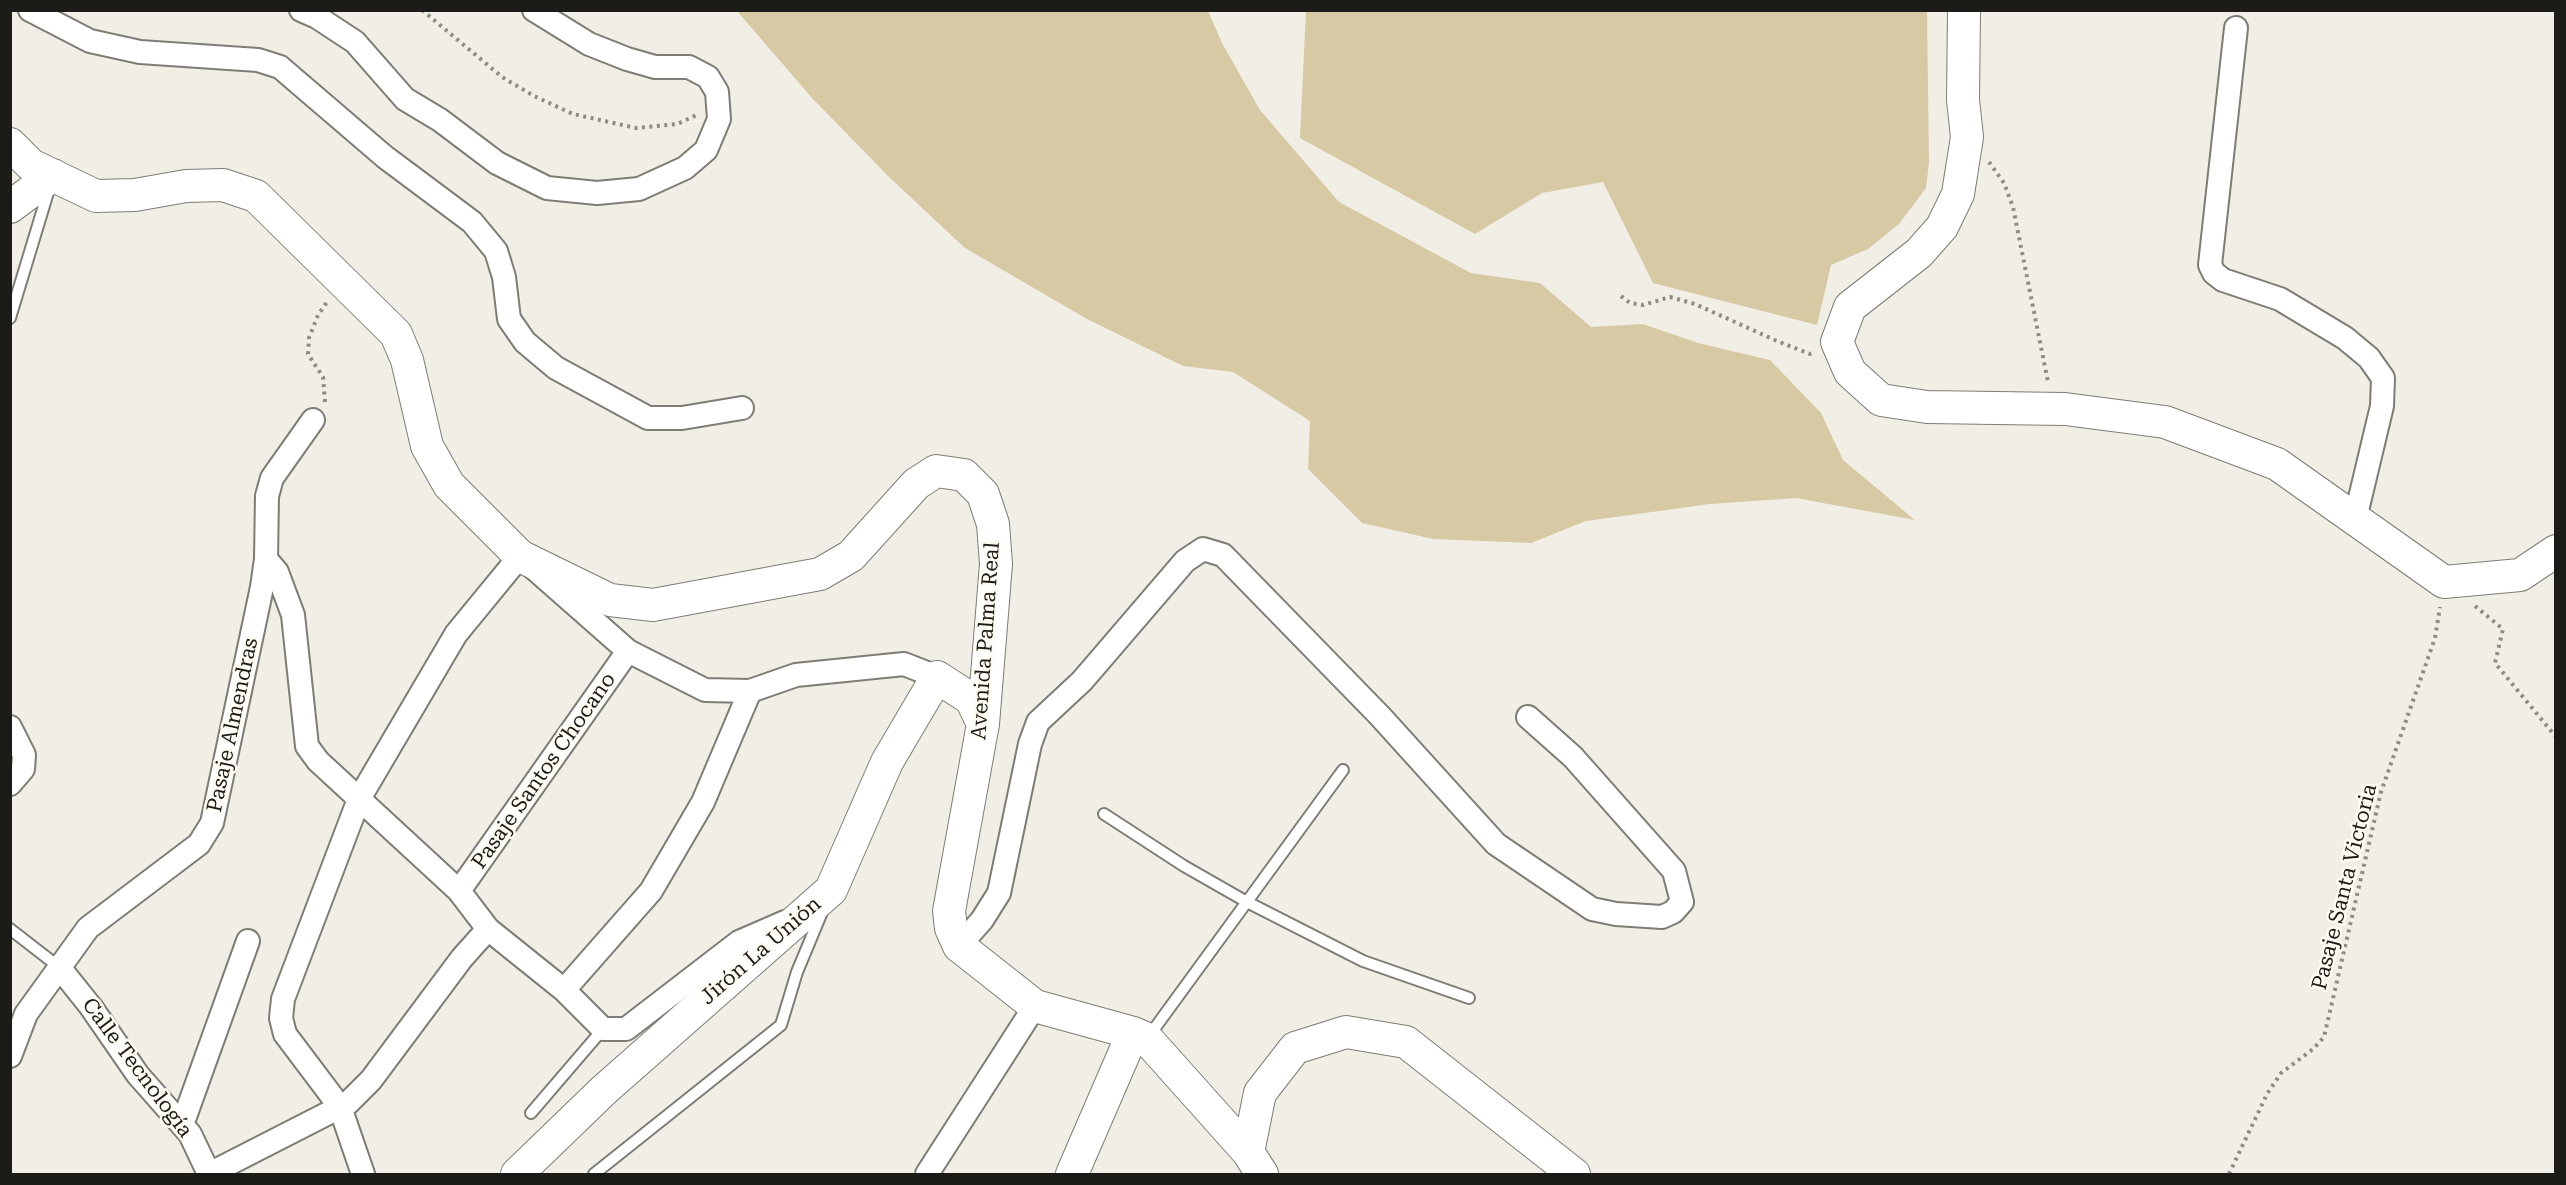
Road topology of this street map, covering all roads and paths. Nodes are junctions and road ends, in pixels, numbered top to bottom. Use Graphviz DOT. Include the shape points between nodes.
graph roads {
  1 [pos="30,10"];
  2 [pos="301,10"];
  3 [pos="423,10"];
  4 [pos="534,10"];
  5 [pos="1964,10"];
  6 [pos="2236,28"];
  7 [pos="704,111"];
  8 [pos="1967,136"];
  9 [pos="10,144"];
  10 [pos="53,175"];
  11 [pos="10,207"];
  12 [pos="342,281"];
  13 [pos="1621,296"];
  14 [pos="10,318"];
  15 [pos="1837,342"];
  16 [pos="742,408"];
  17 [pos="2054,409"];
  18 [pos="313,420"];
  19 [pos="2355,519"];
  20 [pos="2556,550"];
  21 [pos="519,556"];
  22 [pos="266,559"];
  23 [pos="2444,582"];
  24 [pos="628,651"];
  25 [pos="937,677"];
  26 [pos="750,691"];
  27 [pos="1528,717"];
  28 [pos="983,724"];
  29 [pos="10,727"];
  30 [pos="2556,737"];
  31 [pos="1344,770"];
  32 [pos="10,784"];
  33 [pos="360,799"];
  34 [pos="1104,814"];
  35 [pos="831,890"];
  36 [pos="459,891"];
  37 [pos="1247,902"];
  38 [pos="803,914"];
  39 [pos="10,929"];
  40 [pos="488,929"];
  41 [pos="248,941"];
  42 [pos="960,946"];
  43 [pos="59,967"];
  44 [pos="564,990"];
  45 [pos="1469,998"];
  46 [pos="1035,1006"];
  47 [pos="603,1029"];
  48 [pos="1140,1036"];
  49 [pos="10,1056"];
  50 [pos="340,1107"];
  51 [pos="531,1113"];
  52 [pos="183,1125"];
  53 [pos="1255,1163"];
  54 [pos="209,1174"];
  55 [pos="363,1174"];
  56 [pos="517,1174"];
  57 [pos="594,1174"];
  58 [pos="927,1174"];
  59 [pos="1072,1174"];
  60 [pos="1574,1174"];
  61 [pos="2229,1174"];
  1 -- 16 [label="street" via="90,41 140,52 258,60 280,67 386,157 472,222 496,251 509,319 525,342 556,368 648,418 682,418"];
  2 -- 4 [label="street" via="355,42 405,99 498,163 547,188 597,193 639,189 685,168 706,150 719,119 717,92 708,77 689,67 655,67 627,59 589,44"];
  3 -- 7 [label="path" via="501,76 573,114 636,128 677,124"];
  5 -- 8 [label="main road" via="1963,100"];
  6 -- 19 [label="street" via="2210,265 2223,280 2280,299 2345,338 2369,358 2383,378 2382,406"];
  8 -- 15 [label="main road" via="1958,194 1941,227 1919,253 1850,307"];
  8 -- 17 [label="path" via="1996,171 2013,207"];
  9 -- 10 [label="main road, Avenida Palma Real" via="32,165"];
  10 -- 11 [label="main road"];
  10 -- 12 [label="main road, Avenida Palma Real" via="96,196 223,185 256,196"];
  10 -- 14 [label="lane"];
  12 -- 18 [label="path" via="318,315 309,338 308,354 323,377 326,401"];
  12 -- 21 [label="main road, Avenida Palma Real" via="396,334 407,360 427,446 449,485"];
  13 -- 15 [label="path" via="1643,306 1670,297 1695,304 1810,354"];
  15 -- 17 [label="main road" via="1850,372 1881,400 1926,407"];
  17 -- 19 [label="main road" via="2165,422 2277,464"];
  18 -- 22 [label="street, Pasaje Almendras" via="272,478 267,496"];
  19 -- 23 [label="main road"];
  20 -- 23 [label="main road" via="2520,575"];
  21 -- 24 [label="street"];
  21 -- 28 [label="main road, Avenida Palma Real" via="610,600 653,606 820,574 850,556 916,484 936,471 964,475 983,494 993,524 996,564"];
  21 -- 33 [label="street" via="456,634"];
  22 -- 33 [label="street" via="277,572 293,615 307,746"];
  22 -- 43 [label="street, Pasaje Almendras" via="212,823 199,844 88,928"];
  23 -- 30 [label="path" via="2503,629 2495,663"];
  23 -- 61 [label="path, Pasaje Santa Victoria" via="2435,638 2381,792 2324,1037 2281,1073"];
  24 -- 26 [label="street" via="705,690"];
  24 -- 36 [label="street, Pasaje Santos Chocano"];
  25 -- 26 [label="street" via="904,664 796,675"];
  25 -- 28 [label="main road" via="971,699"];
  25 -- 35 [label="main road, Jirón La Unión" via="887,762"];
  26 -- 44 [label="street" via="703,802 657,882"];
  27 -- 42 [label="street" via="1573,757 1674,871 1682,902 1673,912 1662,917 1592,909 1496,844 1380,716 1223,555 1203,549 1185,561 1082,681 1038,722 999,892"];
  28 -- 42 [label="main road, Avenida Palma Real" via="949,911 951,928"];
  29 -- 32 [label="street" via="24,755 22,769"];
  31 -- 37 [label="lane"];
  33 -- 36 [label="street"];
  33 -- 50 [label="street" via="283,999 281,1018 285,1034"];
  34 -- 37 [label="lane"];
  35 -- 38 [label="main road, Jirón La Unión"];
  35 -- 57 [label="lane" via="797,972 781,1025"];
  36 -- 40 [label="street"];
  37 -- 45 [label="lane" via="1364,961"];
  37 -- 48 [label="lane"];
  38 -- 47 [label="street" via="739,942 626,1029"];
  38 -- 56 [label="main road, Jirón La Unión" via="604,1090"];
  39 -- 43 [label="lane"];
  40 -- 44 [label="street"];
  40 -- 50 [label="street" via="462,957 371,1080"];
  41 -- 52 [label="street"];
  42 -- 46 [label="main road"];
  43 -- 49 [label="street, Pasaje Almendras" via="26,1014"];
  43 -- 52 [label="street, Calle Tecnología" via="138,1075"];
  44 -- 47 [label="street"];
  46 -- 48 [label="main road"];
  46 -- 58 [label="street"];
  47 -- 51 [label="lane"];
  48 -- 53 [label="main road"];
  48 -- 59 [label="main road"];
  50 -- 54 [label="street"];
  50 -- 55 [label="street"];
  52 -- 54 [label="street, Calle Tecnología"];
  53 -- 60 [label="main road" via="1260,1093 1295,1048 1346,1032 1406,1042"];
}
